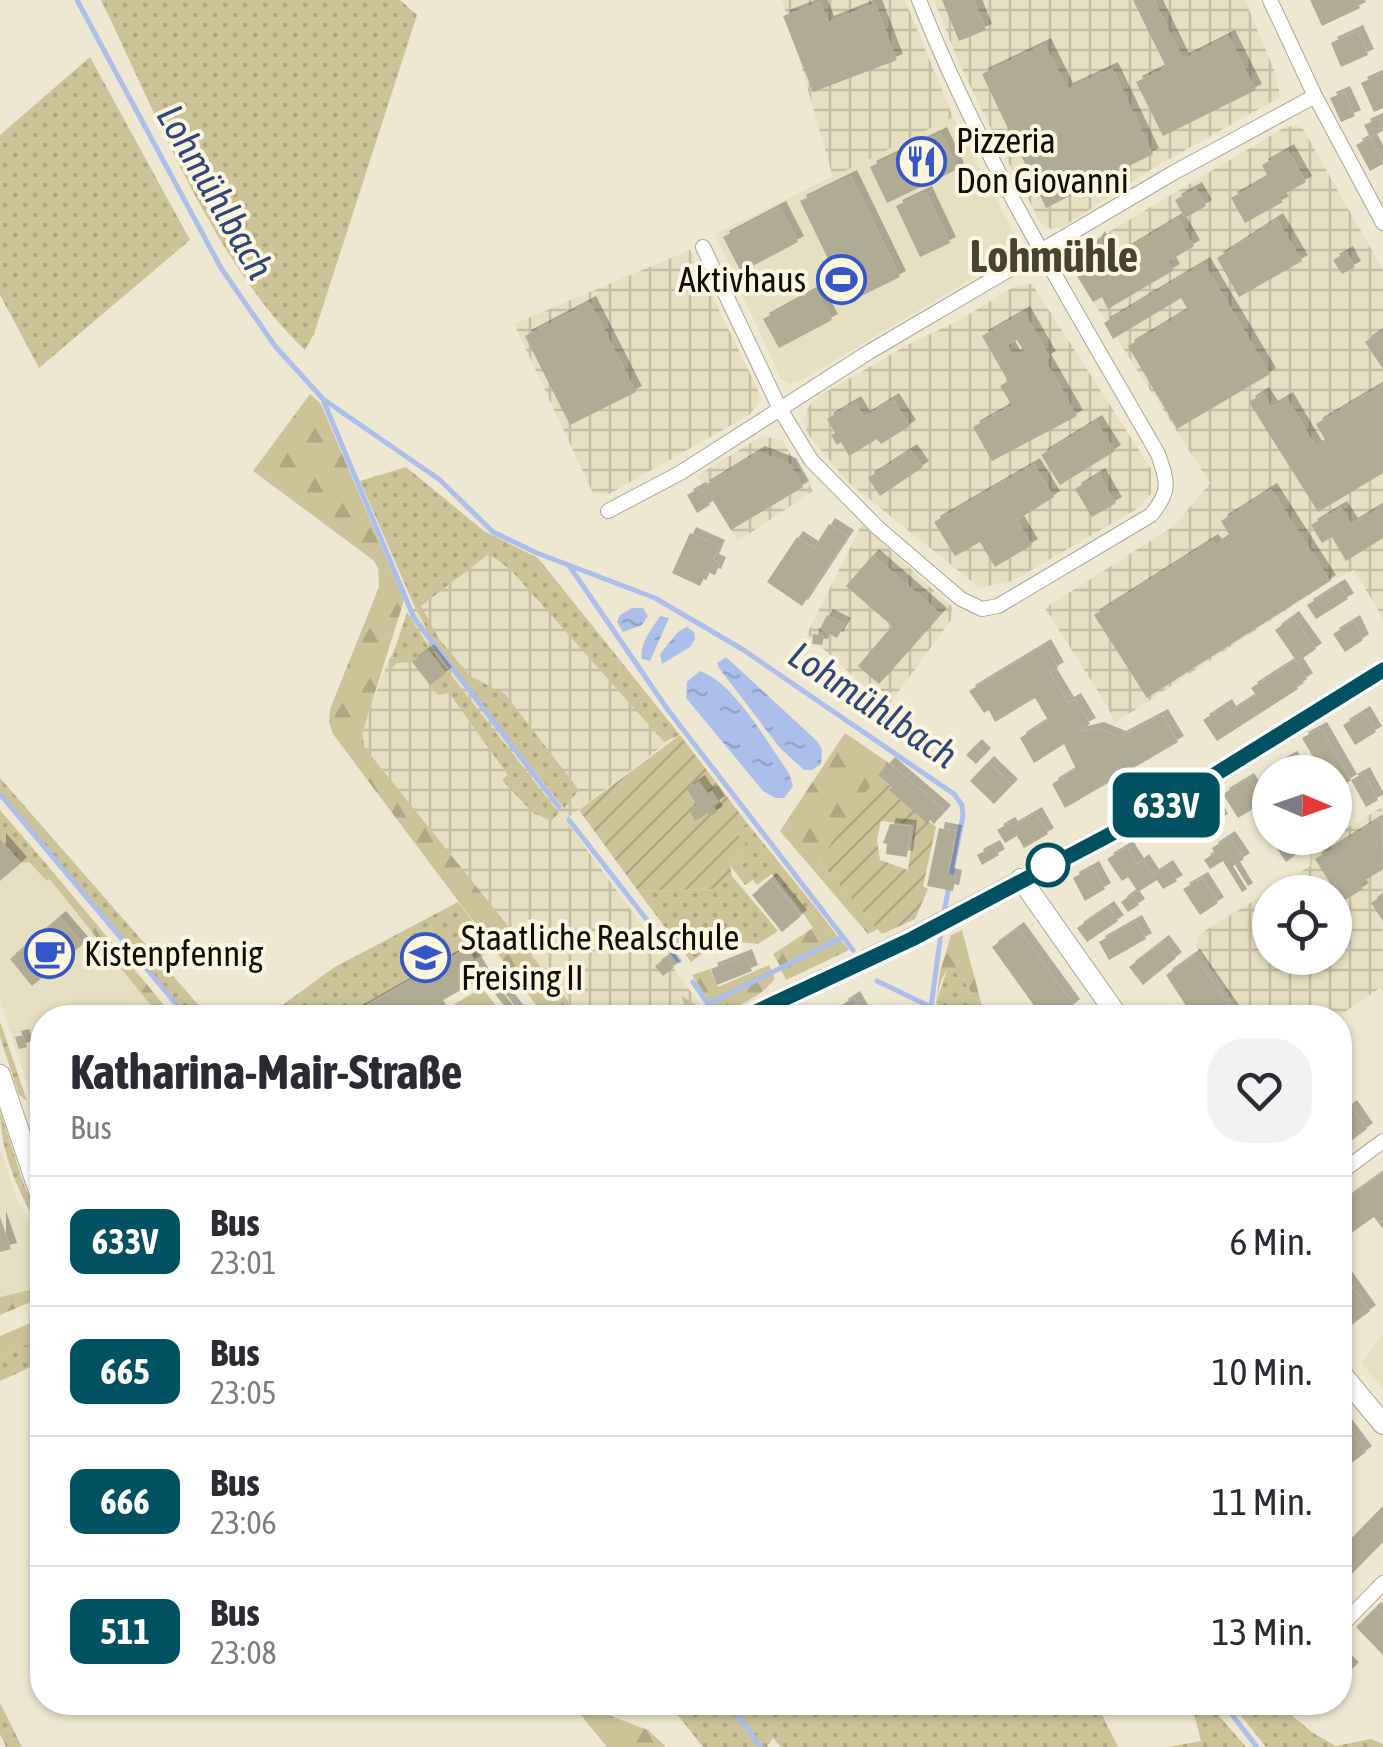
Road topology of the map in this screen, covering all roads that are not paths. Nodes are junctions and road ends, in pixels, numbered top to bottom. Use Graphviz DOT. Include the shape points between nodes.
graph roads {
  1 [pos="919,0"];
  2 [pos="1270,0"];
  3 [pos="1315,96"];
  4 [pos="1383,223"];
  5 [pos="703,247"];
  6 [pos="1041,253"];
  7 [pos="782,411"];
  8 [pos="608,511"];
  9 [pos="1383,670"];
  10 [pos="1022,879"];
  11 [pos="770,1005"];
  12 [pos="1110,1005"];
  13 [pos="0,1075"];
  14 [pos="1383,1141"];
  15 [pos="30,1164"];
  16 [pos="1352,1164"];
  17 [pos="1352,1391"];
  18 [pos="1383,1424"];
  19 [pos="1383,1582"];
  20 [pos="1352,1614"];
  1 -- 6 [label="street"];
  2 -- 3 [label="street"];
  3 -- 4 [label="street"];
  3 -- 6 [label="street"];
  5 -- 7 [label="street"];
  6 -- 7 [label="street" via="869,352"];
  6 -- 7 [label="street" via="1158,454 1168,486 1151,515 1049,578 991,609 961,600 832,484"];
  7 -- 8 [label="street"];
  9 -- 10 [label="street" via="1166,805"];
  10 -- 11 [label="street"];
  10 -- 12 [label="street"];
  13 -- 15 [label="street"];
  14 -- 16 [label="street"];
  17 -- 18 [label="street"];
  19 -- 20 [label="street"];
}
